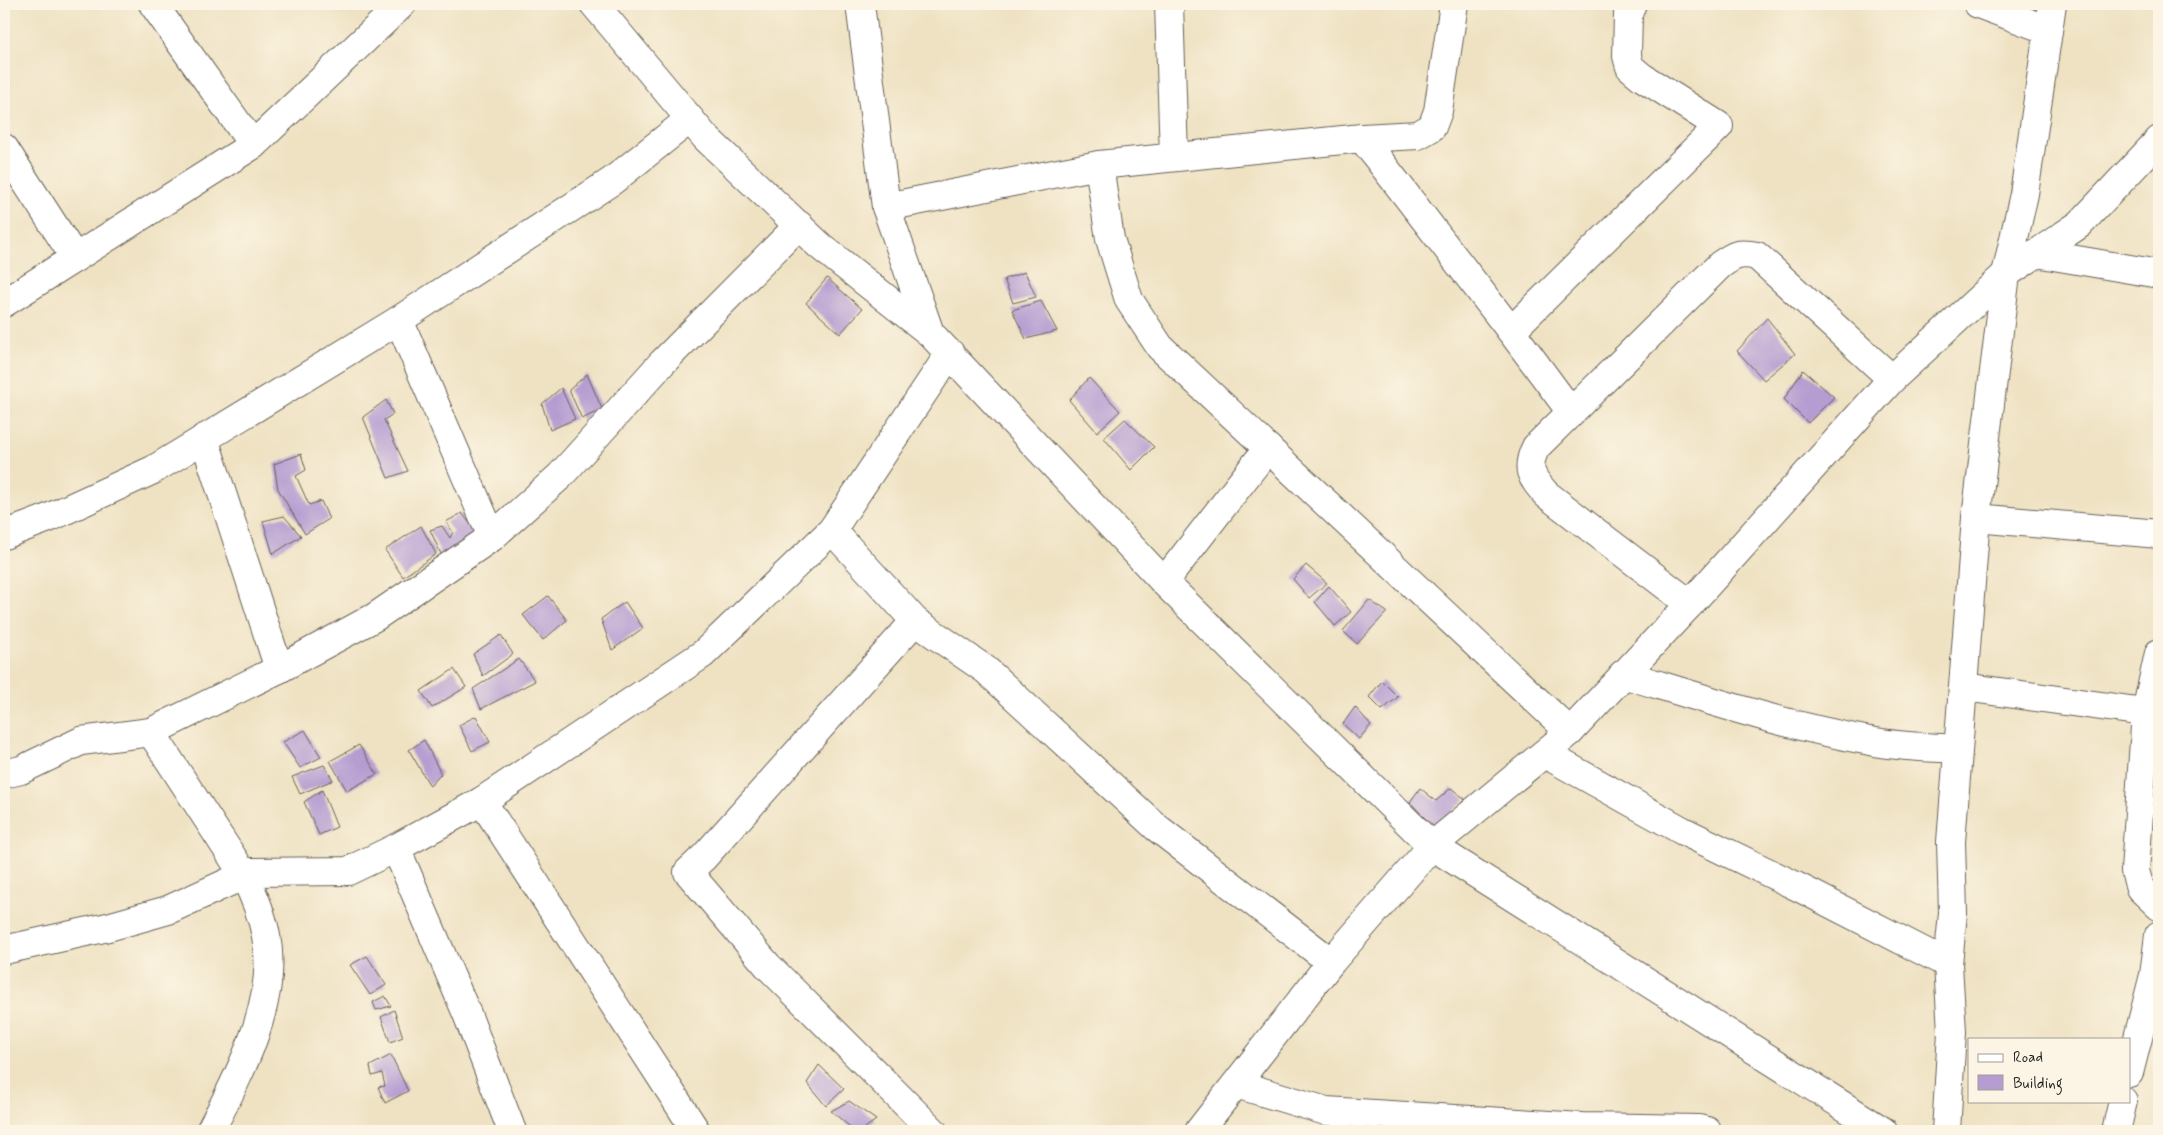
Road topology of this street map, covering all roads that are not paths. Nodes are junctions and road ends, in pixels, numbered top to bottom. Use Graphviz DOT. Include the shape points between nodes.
graph roads {
  1 [pos="153,4"];
  2 [pos="402,4"];
  3 [pos="594,4"];
  4 [pos="860,4"];
  5 [pos="1169,4"];
  6 [pos="1454,4"];
  7 [pos="1632,4"];
  8 [pos="1978,4"];
  9 [pos="2050,17"];
  10 [pos="690,119"];
  11 [pos="1362,138"];
  12 [pos="2159,140"];
  13 [pos="254,145"];
  14 [pos="4,148"];
  15 [pos="1174,156"];
  16 [pos="1099,164"];
  17 [pos="886,207"];
  18 [pos="799,225"];
  19 [pos="2036,254"];
  20 [pos="75,258"];
  21 [pos="2006,274"];
  22 [pos="2159,274"];
  23 [pos="4,303"];
  24 [pos="399,320"];
  25 [pos="1512,331"];
  26 [pos="930,332"];
  27 [pos="950,353"];
  28 [pos="1892,379"];
  29 [pos="1571,412"];
  30 [pos="204,438"];
  31 [pos="1268,448"];
  32 [pos="1976,518"];
  33 [pos="832,530"];
  34 [pos="2159,534"];
  35 [pos="4,535"];
  36 [pos="492,537"];
  37 [pos="1164,582"];
  38 [pos="1690,604"];
  39 [pos="915,620"];
  40 [pos="2159,653"];
  41 [pos="280,669"];
  42 [pos="1623,674"];
  43 [pos="1964,687"];
  44 [pos="2153,713"];
  45 [pos="151,732"];
  46 [pos="1570,732"];
  47 [pos="1958,749"];
  48 [pos="1545,754"];
  49 [pos="4,774"];
  50 [pos="482,801"];
  51 [pos="1432,846"];
  52 [pos="396,848"];
  53 [pos="244,875"];
  54 [pos="2159,906"];
  55 [pos="2159,935"];
  56 [pos="4,950"];
  57 [pos="1331,962"];
  58 [pos="1948,964"];
  59 [pos="2130,1069"];
  60 [pos="1236,1084"];
  61 [pos="2123,1102"];
  62 [pos="1326,1121"];
  63 [pos="210,1131"];
  64 [pos="512,1131"];
  65 [pos="696,1131"];
  66 [pos="933,1131"];
  67 [pos="1199,1131"];
  68 [pos="1707,1131"];
  69 [pos="1884,1131"];
  70 [pos="1946,1131"];
  71 [pos="2116,1131"];
  1 -- 13 [label="street"];
  2 -- 13 [label="street"];
  3 -- 10 [label="street"];
  4 -- 17 [label="street"];
  5 -- 15 [label="street"];
  6 -- 11 [label="street" via="1438,112 1432,127 1418,135"];
  7 -- 25 [label="street" via="1628,14 1627,56 1630,67 1718,126"];
  8 -- 9 [label="street"];
  9 -- 21 [label="street" via="2024,194"];
  10 -- 18 [label="street"];
  10 -- 24 [label="street" via="612,181"];
  11 -- 15 [label="street"];
  11 -- 25 [label="street"];
  12 -- 19 [label="street" via="2080,224"];
  13 -- 20 [label="street"];
  14 -- 20 [label="street"];
  15 -- 16 [label="street"];
  16 -- 17 [label="street"];
  16 -- 31 [label="street" via="1110,239 1129,300 1160,347"];
  17 -- 26 [label="street"];
  18 -- 26 [label="street" via="820,246"];
  18 -- 36 [label="street" via="662,363 560,476"];
  19 -- 21 [label="street"];
  19 -- 22 [label="street"];
  20 -- 23 [label="street"];
  21 -- 28 [label="street"];
  21 -- 32 [label="street"];
  24 -- 30 [label="street"];
  24 -- 36 [label="street"];
  25 -- 29 [label="street"];
  26 -- 27 [label="street"];
  27 -- 33 [label="street"];
  27 -- 37 [label="street"];
  28 -- 29 [label="street" via="1757,256 1743,253 1720,265"];
  28 -- 38 [label="street"];
  29 -- 38 [label="street" via="1536,447 1530,459 1534,481 1546,494"];
  30 -- 35 [label="street" via="153,470"];
  30 -- 41 [label="street"];
  31 -- 37 [label="street"];
  31 -- 46 [label="street"];
  32 -- 34 [label="street"];
  32 -- 43 [label="street"];
  33 -- 39 [label="street"];
  33 -- 50 [label="street" via="703,654"];
  36 -- 41 [label="street" via="375,617"];
  37 -- 51 [label="street"];
  38 -- 42 [label="street"];
  39 -- 57 [label="street" via="986,670 1156,826"];
  39 -- 66 [label="street" via="688,872 768,966"];
  40 -- 44 [label="street"];
  41 -- 45 [label="street"];
  42 -- 46 [label="street"];
  42 -- 47 [label="street" via="1807,728 1872,742"];
  43 -- 44 [label="street"];
  43 -- 47 [label="street"];
  44 -- 54 [label="street" via="2135,871 2140,888"];
  45 -- 49 [label="street" via="81,741 21,770"];
  45 -- 53 [label="street"];
  46 -- 48 [label="street"];
  47 -- 58 [label="street" via="1951,842 1953,913"];
  48 -- 51 [label="street"];
  48 -- 58 [label="street" via="1683,831"];
  50 -- 52 [label="street"];
  50 -- 65 [label="street"];
  51 -- 57 [label="street"];
  51 -- 69 [label="street"];
  52 -- 53 [label="street" via="348,871 251,872"];
  52 -- 64 [label="street" via="467,1014"];
  53 -- 56 [label="street" via="168,910"];
  53 -- 63 [label="street" via="256,900 266,937 268,976 258,1028"];
  55 -- 59 [label="street" via="2154,975"];
  57 -- 60 [label="street"];
  58 -- 70 [label="street" via="1952,1032"];
  60 -- 62 [label="street"];
  60 -- 67 [label="street"];
  61 -- 71 [label="street"];
  62 -- 68 [label="street"];
}
